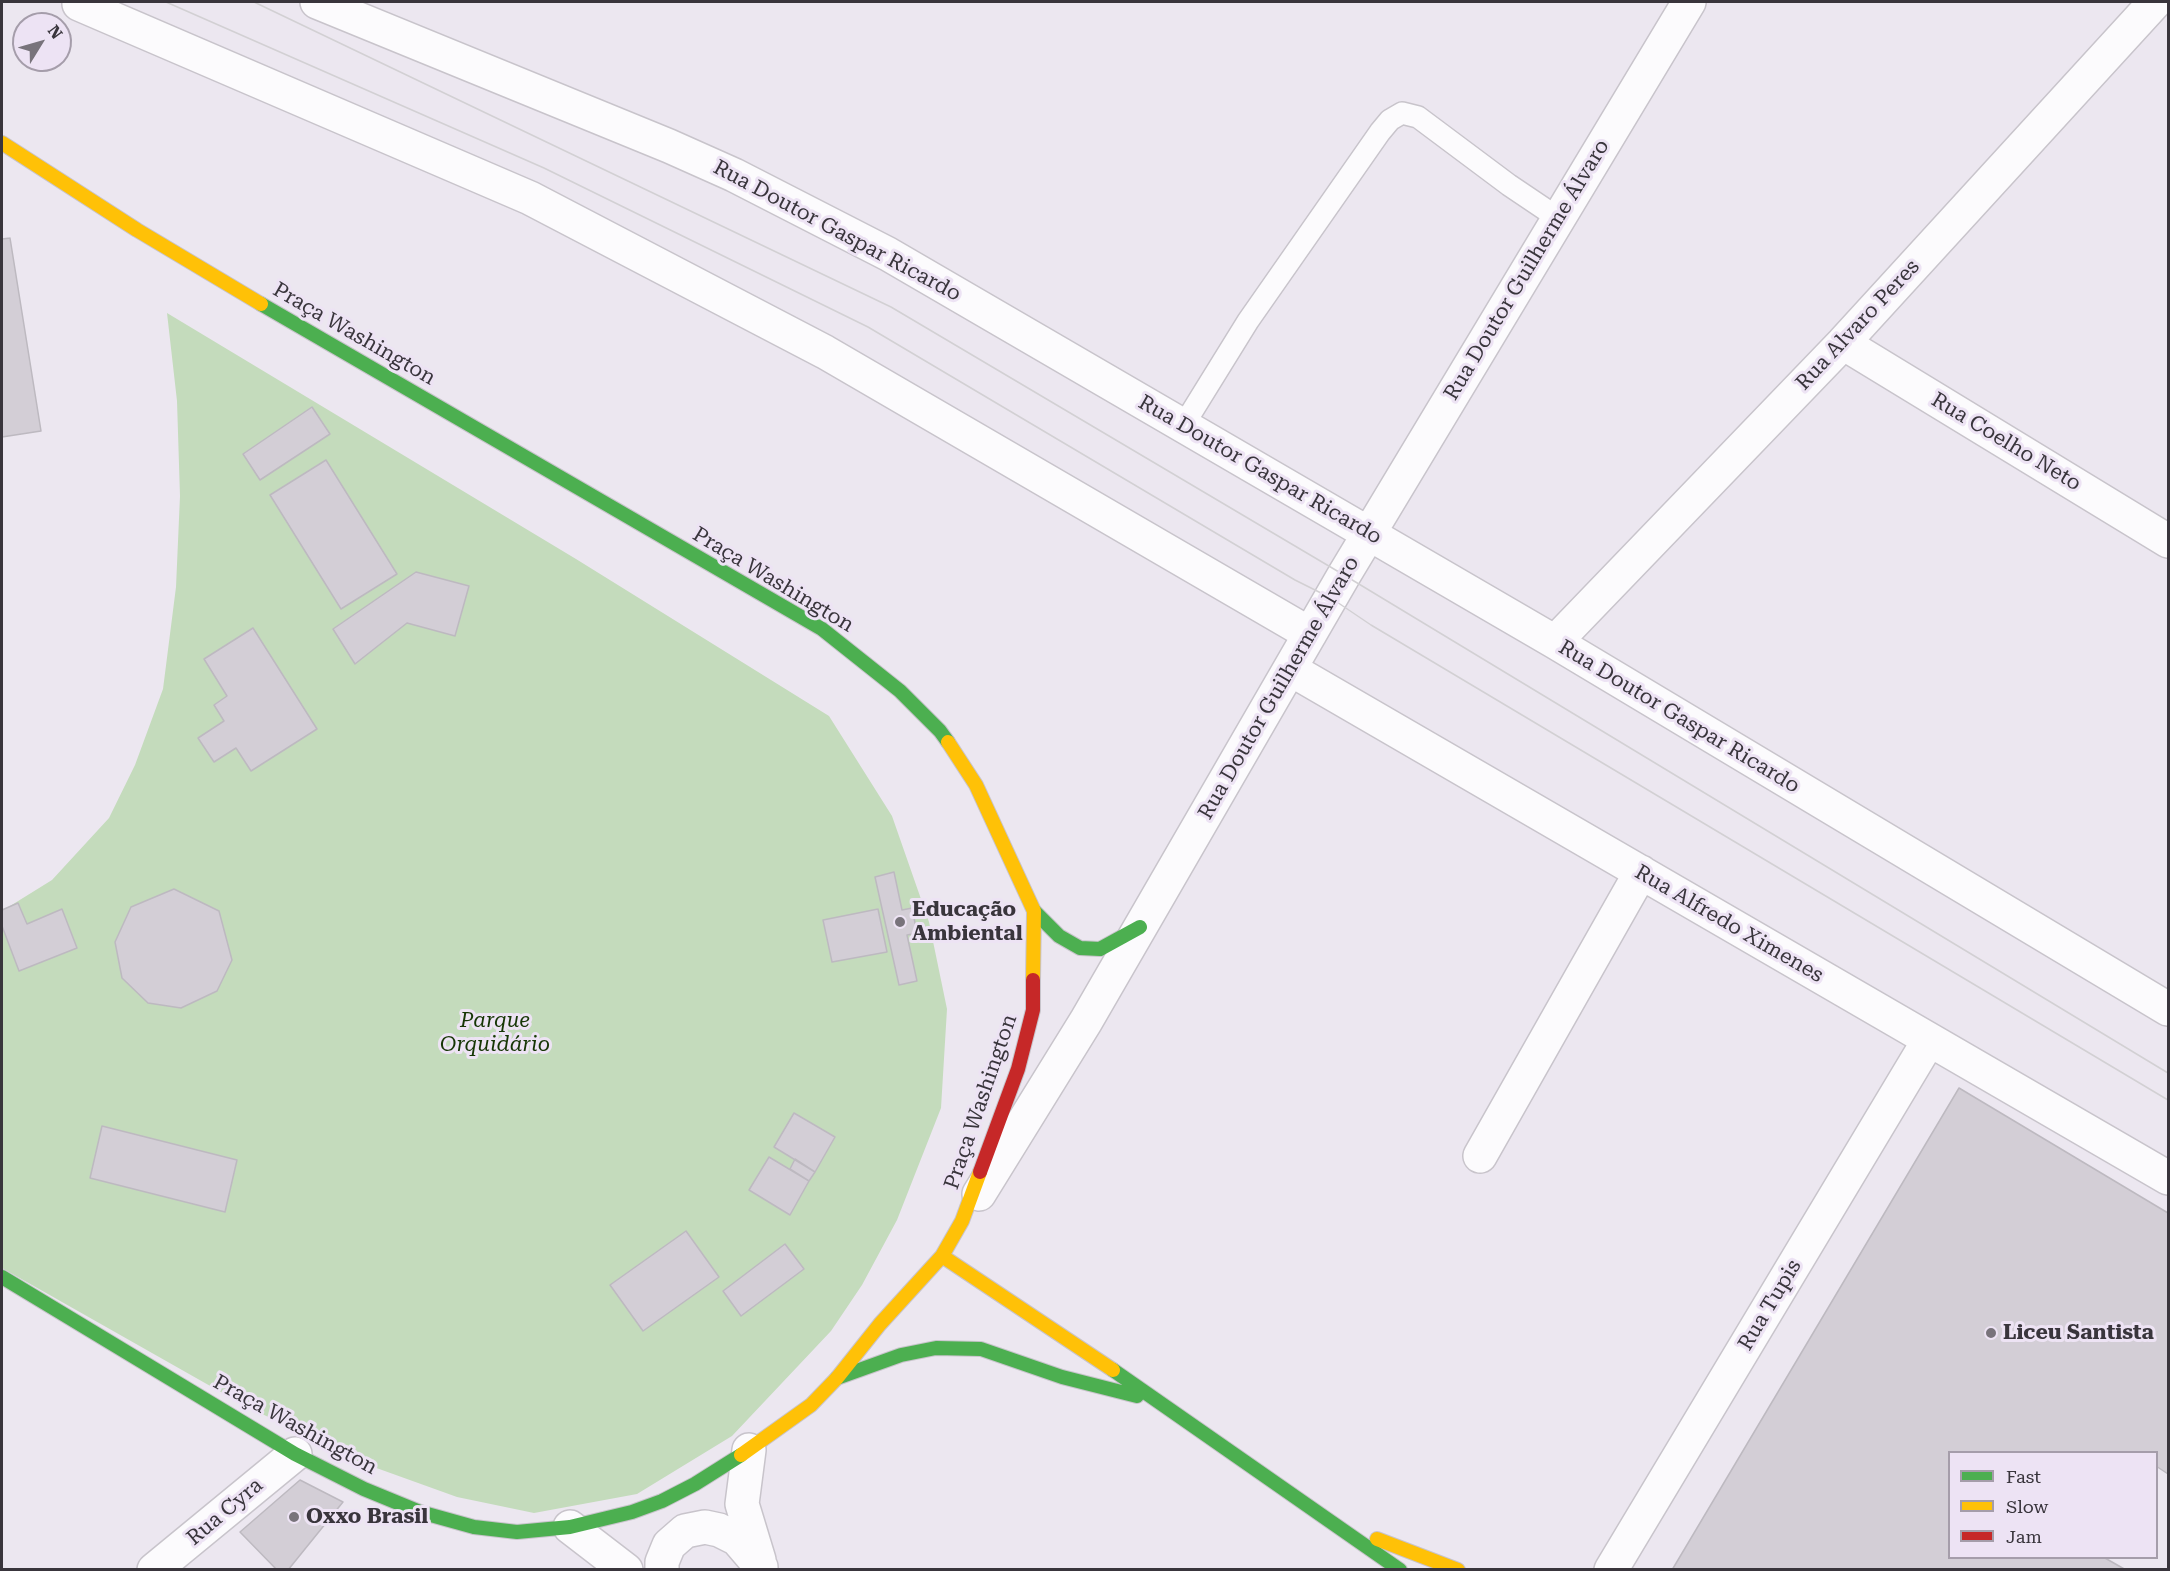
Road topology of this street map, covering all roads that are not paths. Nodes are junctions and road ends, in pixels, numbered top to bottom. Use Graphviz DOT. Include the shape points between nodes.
graph roads {
  1 [pos="317,2"];
  2 [pos="1689,2"];
  3 [pos="2155,2"];
  4 [pos="79,4"];
  5 [pos="2,143"];
  6 [pos="1558,218"];
  7 [pos="1843,343"];
  8 [pos="1183,426"];
  9 [pos="1369,534"];
  10 [pos="2169,541"];
  11 [pos="1310,634"];
  12 [pos="1555,642"];
  13 [pos="1290,669"];
  14 [pos="1641,872"];
  15 [pos="1034,911"];
  16 [pos="1140,927"];
  17 [pos="2169,1009"];
  18 [pos="1929,1040"];
  19 [pos="1480,1156"];
  20 [pos="2169,1178"];
  21 [pos="962,1221"];
  22 [pos="942,1256"];
  23 [pos="2,1277"];
  24 [pos="837,1378"];
  25 [pos="1159,1401"];
  26 [pos="749,1450"];
  27 [pos="295,1454"];
  28 [pos="1336,1524"];
  29 [pos="570,1527"];
  30 [pos="762,1568"];
  31 [pos="154,1569"];
  32 [pos="626,1569"];
  33 [pos="662,1569"];
  34 [pos="1400,1569"];
  35 [pos="1458,1569"];
  36 [pos="1611,1569"];
  1 -- 8 [label="street, Rua Doutor Gaspar Ricardo" via="734,175 888,254"];
  2 -- 6 [label="street, Rua Doutor Guilherme Álvaro"];
  3 -- 7 [label="street, Rua Alvaro Peres"];
  4 -- 11 [label="street" via="530,198 825,352"];
  5 -- 15 [label="street, Praça Washington" via="301,328 822,629 900,691 940,731 976,785"];
  6 -- 8 [label="lane" via="1418,117 1402,113 1380,132 1248,321"];
  6 -- 9 [label="street, Rua Doutor Guilherme Álvaro"];
  7 -- 10 [label="street, Rua Coelho Neto"];
  7 -- 12 [label="street, Rua Alvaro Peres"];
  8 -- 9 [label="street, Rua Doutor Gaspar Ricardo"];
  9 -- 11 [label="street, Rua Doutor Guilherme Álvaro"];
  9 -- 12 [label="street, Rua Doutor Gaspar Ricardo"];
  11 -- 13 [label="street, Rua Doutor Guilherme Álvaro"];
  12 -- 17 [label="street, Rua Doutor Gaspar Ricardo"];
  13 -- 14 [label="street, Rua Alfredo Ximenes"];
  13 -- 16 [label="street, Rua Doutor Guilherme Álvaro"];
  14 -- 18 [label="street, Rua Alfredo Ximenes"];
  14 -- 19 [label="street"];
  15 -- 16 [label="street" via="1059,936 1080,948 1100,949"];
  15 -- 21 [label="street, Praça Washington" via="1033,1010 1018,1069"];
  16 -- 21 [label="street, Rua Doutor Guilherme Álvaro"];
  18 -- 20 [label="street, Rua Alfredo Ximenes"];
  18 -- 36 [label="street, Rua Tupis"];
  21 -- 22 [label="street, Praça Washington"];
  22 -- 24 [label="street, Praça Washington" via="879,1324"];
  22 -- 25 [label="street"];
  23 -- 27 [label="street, Praça Washington"];
  24 -- 25 [label="street" via="901,1355 936,1348 981,1349 1062,1377"];
  24 -- 26 [label="street, Praça Washington" via="792,1421"];
  25 -- 28 [label="street"];
  26 -- 29 [label="street, Praça Washington" via="662,1501"];
  26 -- 30 [label="street" via="742,1504"];
  27 -- 29 [label="street, Praça Washington" via="420,1512 474,1527 517,1532"];
  27 -- 31 [label="street, Rua Cyra"];
  28 -- 34 [label="street"];
  28 -- 35 [label="street"];
  29 -- 32 [label="street"];
  30 -- 33 [label="street" via="737,1539 705,1527 685,1531 669,1545"];
}
